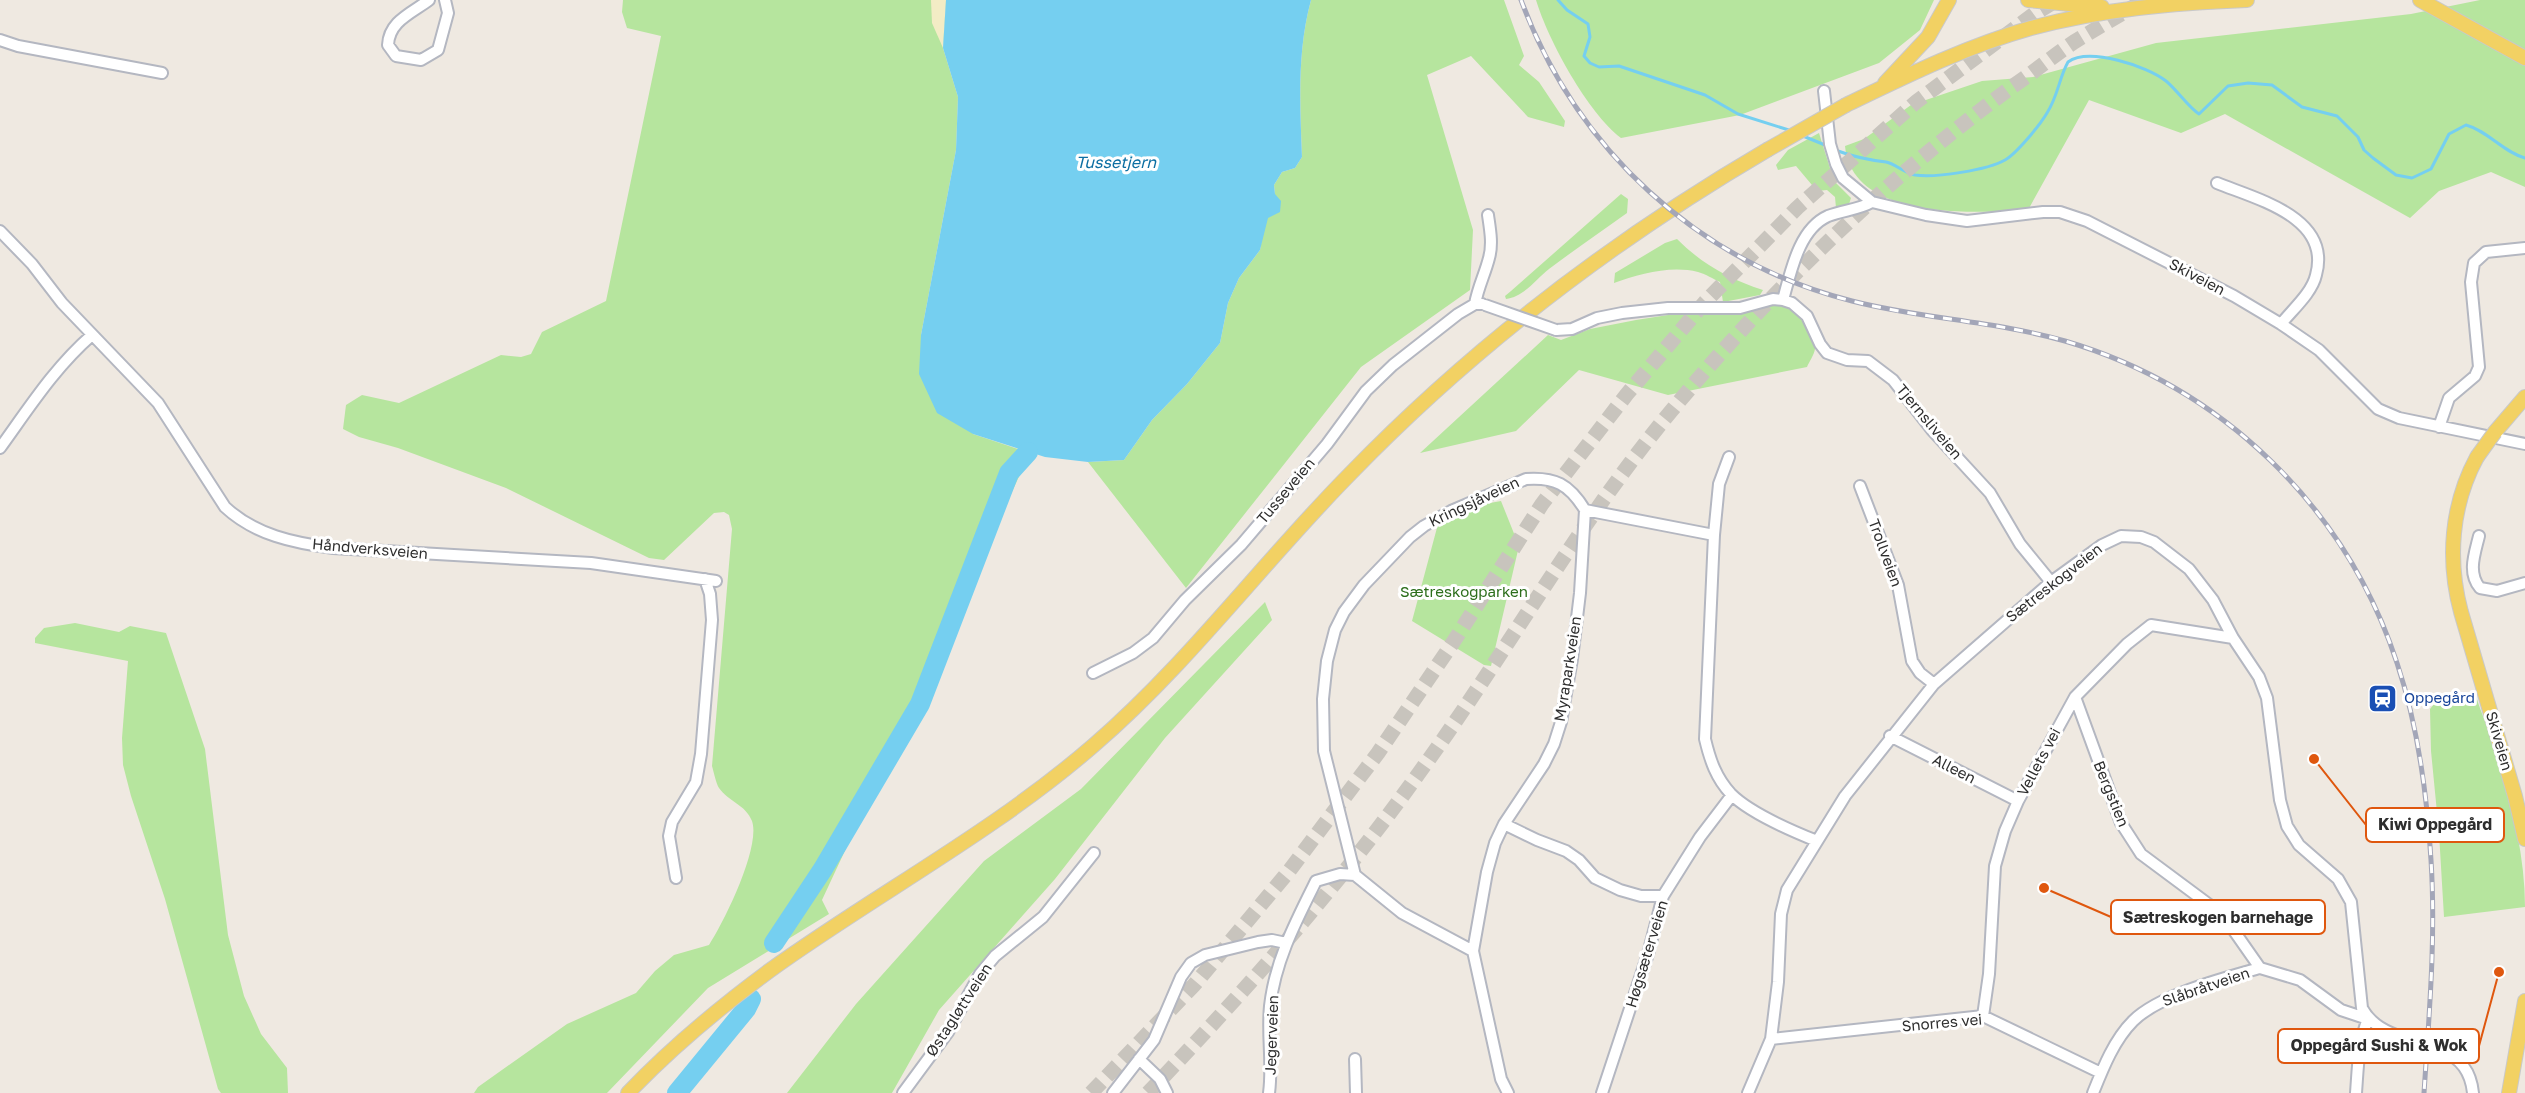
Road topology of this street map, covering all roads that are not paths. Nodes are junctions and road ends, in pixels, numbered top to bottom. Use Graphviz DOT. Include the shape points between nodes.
graph roads {
  1 [pos="429,0"];
  2 [pos="445,0"];
  3 [pos="1949,0"];
  4 [pos="2028,0"];
  5 [pos="2247,0"];
  6 [pos="2420,0"];
  7 [pos="2125,9"];
  8 [pos="0,40"];
  9 [pos="2525,58"];
  10 [pos="162,73"];
  11 [pos="1881,88"];
  12 [pos="1824,92"];
  13 [pos="2217,183"];
  14 [pos="1872,202"];
  15 [pos="1488,215"];
  16 [pos="0,231"];
  17 [pos="2525,248"];
  18 [pos="1783,300"];
  19 [pos="1480,304"];
  20 [pos="2281,324"];
  21 [pos="92,335"];
  22 [pos="2525,397"];
  23 [pos="2439,427"];
  24 [pos="2525,444"];
  25 [pos="0,448"];
  26 [pos="1729,457"];
  27 [pos="1860,486"];
  28 [pos="1584,510"];
  29 [pos="1714,535"];
  30 [pos="2479,536"];
  31 [pos="2051,582"];
  32 [pos="2525,583"];
  33 [pos="2234,638"];
  34 [pos="1093,673"];
  35 [pos="1934,684"];
  36 [pos="2075,697"];
  37 [pos="1890,736"];
  38 [pos="1732,795"];
  39 [pos="2520,795"];
  40 [pos="2019,801"];
  41 [pos="1504,824"];
  42 [pos="2525,840"];
  43 [pos="1817,841"];
  44 [pos="1094,853"];
  45 [pos="1355,875"];
  46 [pos="676,878"];
  47 [pos="1664,896"];
  48 [pos="1286,943"];
  49 [pos="1473,951"];
  50 [pos="2260,968"];
  51 [pos="2525,1007"];
  52 [pos="1983,1016"];
  53 [pos="2368,1018"];
  54 [pos="1771,1039"];
  55 [pos="1139,1059"];
  56 [pos="1355,1059"];
  57 [pos="2101,1073"];
  58 [pos="628,1093"];
  59 [pos="903,1093"];
  60 [pos="1113,1093"];
  61 [pos="1167,1093"];
  62 [pos="1269,1093"];
  63 [pos="1356,1093"];
  64 [pos="1508,1093"];
  65 [pos="1602,1093"];
  66 [pos="1748,1093"];
  67 [pos="2093,1093"];
  68 [pos="2356,1093"];
  69 [pos="2473,1093"];
  70 [pos="2509,1093"];
  1 -- 2 [label="street" via="392,29 388,45 396,56 421,60 438,50 448,13"];
  3 -- 11 [label="main road" via="1928,37"];
  4 -- 7 [label="main road"];
  5 -- 7 [label="main road"];
  6 -- 9 [label="main road"];
  7 -- 11 [label="main road" via="2005,36"];
  8 -- 10 [label="street"];
  11 -- 58 [label="main road, bridge" via="1704,188 1605,256 1465,364 1356,468 1152,690 1093,746 991,824 740,993 687,1036"];
  12 -- 14 [label="street, Skiveien" via="1836,164 1843,178"];
  13 -- 20 [label="street" via="2285,211 2305,226 2315,242 2316,276"];
  14 -- 18 [label="street" via="1826,217 1812,229 1797,255"];
  14 -- 20 [label="street, Skiveien" via="1967,221 2043,212 2072,215 2174,264"];
  15 -- 19 [label="street" via="1492,244 1478,286"];
  16 -- 21 [label="street, Håndverksveien"];
  17 -- 23 [label="street" via="2486,252 2474,263 2471,282 2479,367 2475,376 2449,398"];
  18 -- 19 [label="street, bridge" via="1740,308 1668,308 1622,313 1572,329 1556,330"];
  18 -- 31 [label="street, Tjernsliveien" via="1807,316 1827,353 1847,360 1868,361 1893,380 1990,494 2020,544"];
  19 -- 34 [label="street, Tusseveien" via="1458,314 1366,391 1327,444 1241,545 1153,638"];
  20 -- 23 [label="street, Skiveien" via="2319,350 2382,412"];
  21 -- 25 [label="street" via="65,359"];
  21 -- 46 [label="street, Håndverksveien" via="158,403 225,507 271,535 333,548 591,563 710,580 712,620 701,754 696,782 672,822 669,836"];
  22 -- 39 [label="main road, Skiveien, bridge" via="2476,457 2456,514 2453,550 2461,612"];
  23 -- 24 [label="street, Skiveien"];
  26 -- 29 [label="street" via="1719,484"];
  27 -- 35 [label="street, Trollveien" via="1898,585 1912,661"];
  28 -- 29 [label="street"];
  28 -- 41 [label="street, Myraparkveien" via="1579,604 1561,722 1544,764"];
  28 -- 45 [label="street, Kringsjåveien" via="1566,487 1544,478 1526,479 1492,493 1417,531 1364,585 1344,612 1327,661 1323,729 1330,780"];
  29 -- 38 [label="street" via="1705,740 1710,760"];
  30 -- 32 [label="street" via="2473,567 2480,588 2497,591"];
  31 -- 33 [label="street, Sætreskogveien" via="2114,539 2141,537 2171,553 2189,569 2213,600"];
  31 -- 35 [label="street, Sætreskogveien"];
  33 -- 36 [label="street, Vellets vei" via="2151,625"];
  33 -- 53 [label="street, Sætreskogveien" via="2264,687 2287,826 2299,845 2338,879 2351,902 2359,996"];
  35 -- 37 [label="street, Sætreskogveien"];
  36 -- 40 [label="street, Vellets vei"];
  36 -- 50 [label="street, Bergstien" via="2121,823 2133,843 2150,861 2215,909"];
  37 -- 40 [label="street, Alleen"];
  37 -- 43 [label="street, Sætreskogveien"];
  38 -- 43 [label="street" via="1784,828"];
  38 -- 47 [label="street, Høgsæterveien" via="1700,837"];
  39 -- 42 [label="main road, Skiveien"];
  40 -- 52 [label="street, Vellets vei" via="2001,841 1995,866"];
  41 -- 47 [label="street" via="1566,851 1594,878 1620,890 1641,897"];
  41 -- 49 [label="street, Myraparkveien" via="1487,872"];
  43 -- 54 [label="street, Sætreskogveien" via="1787,890 1784,902"];
  44 -- 59 [label="street, Østagløttveien" via="1043,916 994,956 948,1032"];
  45 -- 48 [label="street, Jegerveien" via="1340,874 1316,881"];
  45 -- 49 [label="street" via="1402,913"];
  47 -- 65 [label="street, Høgsæterveien"];
  48 -- 55 [label="street" via="1258,942 1191,963 1154,1040"];
  48 -- 62 [label="street, Jegerveien" via="1270,1007"];
  49 -- 64 [label="street, Myraparkveien" via="1501,1079"];
  50 -- 53 [label="street" via="2301,980 2341,1010"];
  50 -- 57 [label="street, Slåbråtveien" via="2147,1009 2122,1034"];
  51 -- 70 [label="main road"];
  52 -- 54 [label="street, Snorres vei"];
  52 -- 57 [label="street, Snorres vei"];
  53 -- 68 [label="street" via="2362,1033"];
  53 -- 69 [label="street, bridge" via="2387,1031 2455,1058 2470,1078"];
  54 -- 66 [label="street, Sætreskogveien"];
  55 -- 60 [label="street"];
  55 -- 61 [label="street" via="1160,1079"];
  56 -- 63 [label="street"];
  57 -- 67 [label="street, Slåbråtveien"];
}
